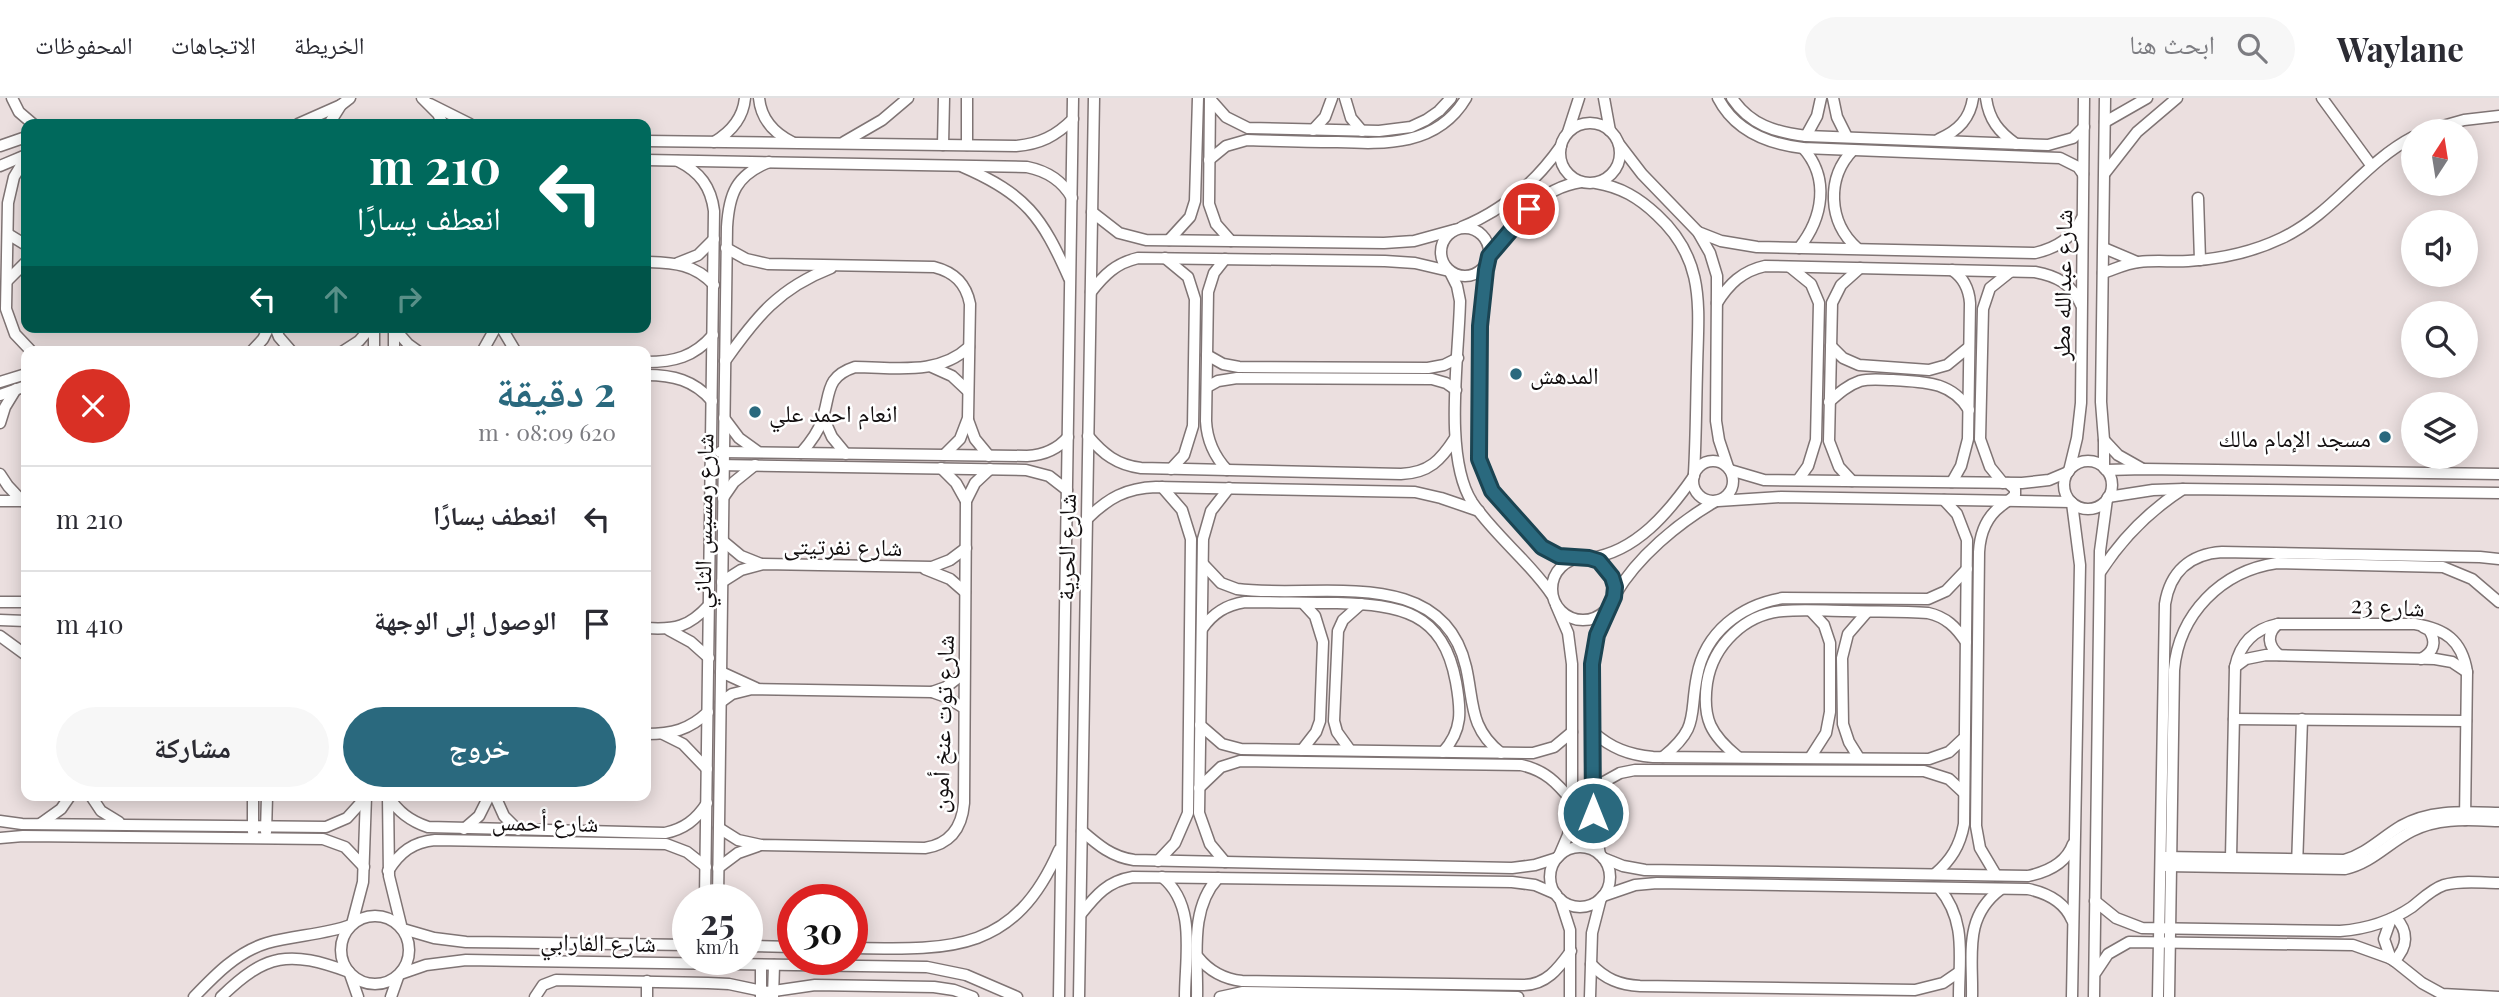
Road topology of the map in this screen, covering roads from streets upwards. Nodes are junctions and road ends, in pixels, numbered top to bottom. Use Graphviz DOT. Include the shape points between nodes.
graph roads {
  1 [pos="12,98"];
  2 [pos="745,98"];
  3 [pos="759,98"];
  4 [pos="908,98"];
  5 [pos="944,98"];
  6 [pos="967,98"];
  7 [pos="1073,98"];
  8 [pos="1094,98"];
  9 [pos="1198,98"];
  10 [pos="1332,98"];
  11 [pos="1345,98"];
  12 [pos="1451,98"];
  13 [pos="1466,98"];
  14 [pos="1579,98"];
  15 [pos="1604,98"];
  16 [pos="1718,98"];
  17 [pos="1732,98"];
  18 [pos="1823,98"];
  19 [pos="1832,98"];
  20 [pos="1973,98"];
  21 [pos="1986,98"];
  22 [pos="2084,98"];
  23 [pos="2105,98"];
  24 [pos="2147,98"];
  25 [pos="2177,98"];
  26 [pos="2322,98"];
  27 [pos="1210,99"];
  28 [pos="426,100"];
  29 [pos="345,101"];
  30 [pos="2499,116"];
  31 [pos="27,119"];
  32 [pos="308,119"];
  33 [pos="332,119"];
  34 [pos="439,119"];
  35 [pos="461,119"];
  36 [pos="2473,119"];
  37 [pos="1073,120"];
  38 [pos="2105,122"];
  39 [pos="2084,127"];
  40 [pos="1248,128"];
  41 [pos="1313,130"];
  42 [pos="1362,131"];
  43 [pos="1610,131"];
  44 [pos="1771,136"];
  45 [pos="1847,137"];
  46 [pos="1874,138"];
  47 [pos="21,139"];
  48 [pos="1247,140"];
  49 [pos="651,141"];
  50 [pos="1937,141"];
  51 [pos="713,142"];
  52 [pos="1563,142"];
  53 [pos="1804,142"];
  54 [pos="794,143"];
  55 [pos="817,143"];
  56 [pos="840,144"];
  57 [pos="1619,144"];
  58 [pos="2016,144"];
  59 [pos="2401,144"];
  60 [pos="943,145"];
  61 [pos="967,145"];
  62 [pos="0,146"];
  63 [pos="1016,146"];
  64 [pos="1853,150"];
  65 [pos="1874,150"];
  66 [pos="2049,151"];
  67 [pos="21,158"];
  68 [pos="651,160"];
  69 [pos="1209,160"];
  70 [pos="678,161"];
  71 [pos="769,162"];
  72 [pos="817,163"];
  73 [pos="21,165"];
  74 [pos="958,165"];
  75 [pos="0,166"];
  76 [pos="1015,166"];
  77 [pos="2371,166"];
  78 [pos="2105,173"];
  79 [pos="2083,174"];
  80 [pos="1581,182"];
  81 [pos="1596,183"];
  82 [pos="1202,191"];
  83 [pos="1517,196"];
  84 [pos="1664,197"];
  85 [pos="1821,197"];
  86 [pos="1072,198"];
  87 [pos="1834,198"];
  88 [pos="2198,198"];
  89 [pos="1529,209"];
  90 [pos="1652,210"];
  91 [pos="1092,212"];
  92 [pos="4,214"];
  93 [pos="2082,218"];
  94 [pos="727,227"];
  95 [pos="1458,228"];
  96 [pos="1698,232"];
  97 [pos="714,233"];
  98 [pos="8,234"];
  99 [pos="1146,240"];
  100 [pos="1169,240"];
  101 [pos="1231,241"];
  102 [pos="21,242"];
  103 [pos="1253,242"];
  104 [pos="1384,243"];
  105 [pos="1757,247"];
  106 [pos="726,248"];
  107 [pos="1799,248"];
  108 [pos="1857,248"];
  109 [pos="2104,248"];
  110 [pos="1902,250"];
  111 [pos="2035,253"];
  112 [pos="1144,258"];
  113 [pos="1165,258"];
  114 [pos="1489,258"];
  115 [pos="1224,259"];
  116 [pos="1254,260"];
  117 [pos="2200,260"];
  118 [pos="1385,261"];
  119 [pos="651,262"];
  120 [pos="2137,262"];
  121 [pos="678,263"];
  122 [pos="837,265"];
  123 [pos="21,267"];
  124 [pos="1790,267"];
  125 [pos="1757,268"];
  126 [pos="1860,268"];
  127 [pos="1903,269"];
  128 [pos="1952,270"];
  129 [pos="1449,271"];
  130 [pos="2011,271"];
  131 [pos="2035,272"];
  132 [pos="2103,273"];
  133 [pos="7,281"];
  134 [pos="1071,283"];
  135 [pos="714,285"];
  136 [pos="1091,292"];
  137 [pos="1195,292"];
  138 [pos="1208,292"];
  139 [pos="1717,303"];
  140 [pos="1819,303"];
  141 [pos="1832,303"];
  142 [pos="1970,303"];
  143 [pos="1984,304"];
  144 [pos="2081,305"];
  145 [pos="1459,326"];
  146 [pos="1480,326"];
  147 [pos="367,333"];
  148 [pos="398,333"];
  149 [pos="713,334"];
  150 [pos="1697,344"];
  151 [pos="1716,344"];
  152 [pos="27,346"];
  153 [pos="351,346"];
  154 [pos="411,346"];
  155 [pos="1831,346"];
  156 [pos="969,347"];
  157 [pos="1969,347"];
  158 [pos="1207,355"];
  159 [pos="1458,358"];
  160 [pos="725,361"];
  161 [pos="651,362"];
  162 [pos="1069,364"];
  163 [pos="1089,364"];
  164 [pos="932,367"];
  165 [pos="1868,367"];
  166 [pos="651,375"];
  167 [pos="21,376"];
  168 [pos="1929,376"];
  169 [pos="1867,379"];
  170 [pos="0,382"];
  171 [pos="21,387"];
  172 [pos="1207,387"];
  173 [pos="1456,390"];
  174 [pos="968,391"];
  175 [pos="0,395"];
  176 [pos="712,401"];
  177 [pos="1829,402"];
  178 [pos="2101,402"];
  179 [pos="2081,403"];
  180 [pos="1969,410"];
  181 [pos="1716,411"];
  182 [pos="1696,412"];
  183 [pos="823,417"];
  184 [pos="724,418"];
  185 [pos="968,418"];
  186 [pos="0,423"];
  187 [pos="1193,426"];
  188 [pos="1206,426"];
  189 [pos="1088,436"];
  190 [pos="1068,437"];
  191 [pos="1455,438"];
  192 [pos="1968,439"];
  193 [pos="1980,439"];
  194 [pos="1816,440"];
  195 [pos="2104,440"];
  196 [pos="1829,441"];
  197 [pos="711,452"];
  198 [pos="724,452"];
  199 [pos="759,452"];
  200 [pos="801,453"];
  201 [pos="846,454"];
  202 [pos="880,454"];
  203 [pos="944,455"];
  204 [pos="989,456"];
  205 [pos="1010,456"];
  206 [pos="711,464"];
  207 [pos="724,465"];
  208 [pos="755,465"];
  209 [pos="880,467"];
  210 [pos="941,468"];
  211 [pos="1729,468"];
  212 [pos="990,469"];
  213 [pos="1156,469"];
  214 [pos="1171,469"];
  215 [pos="2105,469"];
  216 [pos="2144,469"];
  217 [pos="1009,470"];
  218 [pos="1227,470"];
  219 [pos="2162,470"];
  220 [pos="2068,471"];
  221 [pos="2416,472"];
  222 [pos="0,474"];
  223 [pos="1412,474"];
  224 [pos="1694,474"];
  225 [pos="2499,474"];
  226 [pos="1780,480"];
  227 [pos="1798,481"];
  228 [pos="1852,481"];
  229 [pos="1952,482"];
  230 [pos="2005,483"];
  231 [pos="1159,487"];
  232 [pos="1229,488"];
  233 [pos="2184,488"];
  234 [pos="2162,489"];
  235 [pos="1068,490"];
  236 [pos="2416,491"];
  237 [pos="1415,492"];
  238 [pos="2499,493"];
  239 [pos="1781,497"];
  240 [pos="21,498"];
  241 [pos="723,498"];
  242 [pos="2108,498"];
  243 [pos="0,500"];
  244 [pos="1944,500"];
  245 [pos="21,501"];
  246 [pos="966,501"];
  247 [pos="1717,501"];
  248 [pos="2008,501"];
  249 [pos="2071,502"];
  250 [pos="1479,511"];
  251 [pos="1087,519"];
  252 [pos="1648,529"];
  253 [pos="1531,537"];
  254 [pos="1191,539"];
  255 [pos="1203,539"];
  256 [pos="1967,540"];
  257 [pos="723,541"];
  258 [pos="1980,541"];
  259 [pos="1067,542"];
  260 [pos="1661,542"];
  261 [pos="1087,543"];
  262 [pos="966,548"];
  263 [pos="1517,552"];
  264 [pos="1584,558"];
  265 [pos="2353,559"];
  266 [pos="2499,559"];
  267 [pos="763,564"];
  268 [pos="1203,564"];
  269 [pos="2080,565"];
  270 [pos="922,568"];
  271 [pos="1967,569"];
  272 [pos="2100,569"];
  273 [pos="722,582"];
  274 [pos="1246,590"];
  275 [pos="965,592"];
  276 [pos="1554,600"];
  277 [pos="0,602"];
  278 [pos="21,602"];
  279 [pos="1245,602"];
  280 [pos="1611,602"];
  281 [pos="2499,602"];
  282 [pos="1303,603"];
  283 [pos="1361,604"];
  284 [pos="709,605"];
  285 [pos="1918,606"];
  286 [pos="1415,609"];
  287 [pos="1811,611"];
  288 [pos="1867,612"];
  289 [pos="1732,618"];
  290 [pos="0,620"];
  291 [pos="21,621"];
  292 [pos="2278,624"];
  293 [pos="2415,625"];
  294 [pos="1740,627"];
  295 [pos="651,628"];
  296 [pos="1202,629"];
  297 [pos="669,630"];
  298 [pos="0,636"];
  299 [pos="1323,642"];
  300 [pos="1966,642"];
  301 [pos="1336,643"];
  302 [pos="21,651"];
  303 [pos="2279,655"];
  304 [pos="709,658"];
  305 [pos="1836,658"];
  306 [pos="2421,659"];
  307 [pos="1572,664"];
  308 [pos="1592,664"];
  309 [pos="2235,667"];
  310 [pos="721,672"];
  311 [pos="2467,672"];
  312 [pos="964,673"];
  313 [pos="1195,675"];
  314 [pos="1971,682"];
  315 [pos="759,689"];
  316 [pos="932,692"];
  317 [pos="721,702"];
  318 [pos="1701,705"];
  319 [pos="964,708"];
  320 [pos="1334,709"];
  321 [pos="1322,710"];
  322 [pos="708,712"];
  323 [pos="1835,712"];
  324 [pos="1461,714"];
  325 [pos="1473,714"];
  326 [pos="2234,719"];
  327 [pos="2302,719"];
  328 [pos="2466,721"];
  329 [pos="1200,725"];
  330 [pos="1572,732"];
  331 [pos="1593,732"];
  332 [pos="651,734"];
  333 [pos="663,734"];
  334 [pos="1964,738"];
  335 [pos="1241,749"];
  336 [pos="1302,750"];
  337 [pos="1350,750"];
  338 [pos="1443,752"];
  339 [pos="1501,753"];
  340 [pos="1369,757"];
  341 [pos="1658,757"];
  342 [pos="1738,757"];
  343 [pos="1810,758"];
  344 [pos="1859,758"];
  345 [pos="1929,758"];
  346 [pos="1521,760"];
  347 [pos="1240,761"];
  348 [pos="707,769"];
  349 [pos="1653,769"];
  350 [pos="1930,772"];
  351 [pos="1199,788"];
  352 [pos="1593,788"];
  353 [pos="1063,791"];
  354 [pos="1082,792"];
  355 [pos="1963,792"];
  356 [pos="2097,797"];
  357 [pos="2075,798"];
  358 [pos="67,801"];
  359 [pos="94,801"];
  360 [pos="253,801"];
  361 [pos="267,801"];
  362 [pos="363,801"];
  363 [pos="366,801"];
  364 [pos="388,801"];
  365 [pos="392,801"];
  366 [pos="487,801"];
  367 [pos="497,801"];
  368 [pos="707,803"];
  369 [pos="1572,806"];
  370 [pos="1193,813"];
  371 [pos="1593,813"];
  372 [pos="2499,813"];
  373 [pos="2465,816"];
  374 [pos="0,821"];
  375 [pos="2499,821"];
  376 [pos="40,824"];
  377 [pos="125,825"];
  378 [pos="719,828"];
  379 [pos="464,829"];
  380 [pos="518,830"];
  381 [pos="1082,831"];
  382 [pos="253,832"];
  383 [pos="266,832"];
  384 [pos="582,837"];
  385 [pos="0,838"];
  386 [pos="2074,841"];
  387 [pos="761,845"];
  388 [pos="1062,845"];
  389 [pos="1602,856"];
  390 [pos="1558,857"];
  391 [pos="2231,858"];
  392 [pos="1134,860"];
  393 [pos="1158,861"];
  394 [pos="2165,861"];
  395 [pos="1225,862"];
  396 [pos="2297,864"];
  397 [pos="1382,865"];
  398 [pos="365,867"];
  399 [pos="706,867"];
  400 [pos="1504,867"];
  401 [pos="718,868"];
  402 [pos="1645,870"];
  403 [pos="1773,871"];
  404 [pos="388,872"];
  405 [pos="1935,874"];
  406 [pos="1996,875"];
  407 [pos="2028,876"];
  408 [pos="1133,877"];
  409 [pos="1162,877"];
  410 [pos="1218,878"];
  411 [pos="1381,881"];
  412 [pos="1504,882"];
  413 [pos="2499,883"];
  414 [pos="709,884"];
  415 [pos="715,884"];
  416 [pos="1646,884"];
  417 [pos="1773,885"];
  418 [pos="1939,888"];
  419 [pos="2001,889"];
  420 [pos="2028,890"];
  421 [pos="1557,895"];
  422 [pos="1602,897"];
  423 [pos="2095,901"];
  424 [pos="1081,914"];
  425 [pos="1186,918"];
  426 [pos="1199,918"];
  427 [pos="2393,918"];
  428 [pos="352,924"];
  429 [pos="2073,924"];
  430 [pos="402,929"];
  431 [pos="2164,929"];
  432 [pos="1960,933"];
  433 [pos="1973,933"];
  434 [pos="1591,942"];
  435 [pos="2164,942"];
  436 [pos="612,944"];
  437 [pos="672,945"];
  438 [pos="1571,946"];
  439 [pos="868,948"];
  440 [pos="901,949"];
  441 [pos="1198,957"];
  442 [pos="2393,960"];
  443 [pos="612,962"];
  444 [pos="672,963"];
  445 [pos="1591,964"];
  446 [pos="763,965"];
  447 [pos="774,965"];
  448 [pos="901,967"];
  449 [pos="1959,972"];
  450 [pos="350,973"];
  451 [pos="2094,974"];
  452 [pos="399,975"];
  453 [pos="761,975"];
  454 [pos="647,981"];
  455 [pos="1523,985"];
  456 [pos="1243,987"];
  457 [pos="1351,988"];
  458 [pos="885,992"];
  459 [pos="1639,992"];
  460 [pos="1910,993"];
  461 [pos="761,994"];
  462 [pos="773,994"];
  463 [pos="1005,994"];
  464 [pos="1433,996"];
  465 [pos="194,997"];
  466 [pos="220,997"];
  467 [pos="358,997"];
  468 [pos="391,997"];
  469 [pos="535,997"];
  470 [pos="647,997"];
  471 [pos="973,997"];
  472 [pos="1017,997"];
  473 [pos="1059,997"];
  474 [pos="1079,997"];
  475 [pos="1185,997"];
  476 [pos="1197,997"];
  477 [pos="1220,997"];
  478 [pos="1491,997"];
  479 [pos="1520,997"];
  480 [pos="1570,997"];
  481 [pos="1590,997"];
  482 [pos="1959,997"];
  483 [pos="1972,997"];
  484 [pos="2072,997"];
  485 [pos="2094,997"];
  486 [pos="2158,997"];
  487 [pos="2169,997"];
  488 [pos="2499,997"];
  1 -- 31 [label="street"];
  2 -- 51 [label="street" via="734,127"];
  3 -- 54 [label="street" via="772,128"];
  4 -- 56 [label="street" via="882,120"];
  5 -- 60 [label="street"];
  6 -- 61 [label="street"];
  7 -- 37 [label="street, شارع الحرية"];
  8 -- 91 [label="street, شارع الحرية"];
  9 -- 82 [label="street"];
  10 -- 41 [label="street" via="1325,117"];
  11 -- 42 [label="street" via="1351,118"];
  12 -- 42 [label="street" via="1411,127"];
  13 -- 48 [label="street" via="1442,125 1398,143"];
  14 -- 52 [label="street"];
  15 -- 43 [label="street"];
  16 -- 44 [label="street" via="1743,128"];
  17 -- 44 [label="street"];
  18 -- 19 [label="street"];
  18 -- 53 [label="street"];
  19 -- 45 [label="street"];
  20 -- 50 [label="street" via="1962,124"];
  21 -- 58 [label="street" via="1991,119"];
  22 -- 39 [label="street, شارع عبدالله مطر"];
  23 -- 38 [label="street, شارع عبدالله مطر"];
  24 -- 38 [label="street"];
  25 -- 78 [label="street" via="2143,126"];
  26 -- 77 [label="street"];
  27 -- 40 [label="street" via="1226,117"];
  27 -- 69 [label="street"];
  28 -- 34 [label="street"];
  28 -- 35 [label="street"];
  29 -- 32 [label="street"];
  29 -- 33 [label="street"];
  30 -- 36 [label="street"];
  37 -- 63 [label="street" via="1043,142"];
  37 -- 86 [label="street, شارع الحرية"];
  38 -- 78 [label="street, شارع عبدالله مطر"];
  39 -- 66 [label="street"];
  39 -- 79 [label="street, شارع عبدالله مطر"];
  40 -- 41 [label="street"];
  40 -- 48 [label="street"];
  41 -- 42 [label="street"];
  43 -- 52 [label="street" via="1591,124 1572,130"];
  43 -- 57 [label="street"];
  44 -- 53 [label="street"];
  45 -- 46 [label="street"];
  45 -- 53 [label="street"];
  46 -- 50 [label="street"];
  46 -- 65 [label="street"];
  47 -- 62 [label="street"];
  48 -- 69 [label="street" via="1226,146"];
  49 -- 51 [label="street"];
  50 -- 58 [label="street"];
  51 -- 54 [label="street"];
  52 -- 80 [label="street" via="1560,155 1567,172"];
  52 -- 83 [label="street"];
  53 -- 64 [label="street"];
  53 -- 85 [label="street" via="1818,175"];
  54 -- 55 [label="street"];
  55 -- 56 [label="street"];
  55 -- 72 [label="street"];
  56 -- 60 [label="street"];
  57 -- 81 [label="street" via="1613,173"];
  57 -- 84 [label="street"];
  58 -- 66 [label="street"];
  59 -- 77 [label="street"];
  60 -- 61 [label="street"];
  61 -- 63 [label="street"];
  63 -- 76 [label="street" via="1019,158"];
  64 -- 65 [label="street"];
  64 -- 87 [label="street" via="1839,169"];
  65 -- 66 [label="street"];
  66 -- 79 [label="street" via="2078,166"];
  67 -- 75 [label="street"];
  68 -- 70 [label="street"];
  69 -- 82 [label="street"];
  70 -- 71 [label="street"];
  70 -- 97 [label="street, شارع رمسيس الثاني" via="708,187"];
  71 -- 72 [label="street"];
  71 -- 94 [label="street, شارع رمسيس الثاني" via="740,181 730,202"];
  72 -- 74 [label="street"];
  73 -- 92 [label="street"];
  74 -- 76 [label="street"];
  74 -- 134 [label="street" via="1002,186 1030,208 1051,238"];
  76 -- 86 [label="street" via="1049,174"];
  77 -- 117 [label="street" via="2328,208 2294,232 2255,249"];
  78 -- 109 [label="street, شارع عبدالله مطر"];
  79 -- 93 [label="street, شارع عبدالله مطر"];
  80 -- 81 [label="street"];
  80 -- 89 [label="street" via="1550,191"];
  81 -- 90 [label="street" via="1626,191"];
  82 -- 100 [label="street" via="1190,217"];
  82 -- 101 [label="street"];
  83 -- 89 [label="street"];
  83 -- 95 [label="street"];
  84 -- 90 [label="street"];
  84 -- 96 [label="street"];
  85 -- 87 [label="street"];
  85 -- 107 [label="street" via="1815,224"];
  86 -- 134 [label="street, شارع الحرية"];
  87 -- 108 [label="street" via="1842,231"];
  88 -- 117 [label="street"];
  89 -- 114 [label="street"];
  90 -- 150 [label="street" via="1675,232 1690,260"];
  91 -- 99 [label="street" via="1119,233"];
  91 -- 136 [label="street, شارع الحرية"];
  92 -- 98 [label="street"];
  93 -- 111 [label="street" via="2069,238"];
  93 -- 144 [label="street, شارع عبدالله مطر"];
  94 -- 97 [label="street" via="719,223"];
  94 -- 106 [label="street, شارع رمسيس الثاني"];
  95 -- 104 [label="street" via="1414,241"];
  95 -- 114 [label="street" via="1483,235"];
  95 -- 129 [label="street" via="1447,234 1440,248"];
  96 -- 105 [label="street"];
  96 -- 139 [label="street" via="1714,264"];
  97 -- 121 [label="street" via="698,255"];
  97 -- 135 [label="street, شارع رمسيس الثاني"];
  98 -- 102 [label="street"];
  98 -- 133 [label="street"];
  99 -- 100 [label="street"];
  99 -- 112 [label="street" via="1139,248"];
  100 -- 101 [label="street"];
  101 -- 103 [label="street"];
  103 -- 104 [label="street"];
  103 -- 116 [label="street"];
  104 -- 118 [label="street" via="1389,252"];
  105 -- 107 [label="street"];
  105 -- 125 [label="street" via="1753,260"];
  106 -- 122 [label="street" via="757,262"];
  106 -- 160 [label="street, شارع رمسيس الثاني"];
  107 -- 108 [label="street"];
  108 -- 110 [label="street"];
  109 -- 120 [label="street"];
  109 -- 132 [label="street, شارع عبدالله مطر"];
  110 -- 111 [label="street"];
  110 -- 127 [label="street"];
  111 -- 131 [label="street"];
  112 -- 113 [label="street"];
  112 -- 136 [label="street" via="1117,265"];
  113 -- 115 [label="street"];
  113 -- 137 [label="street" via="1188,277"];
  114 -- 129 [label="street" via="1485,267 1472,275"];
  114 -- 146 [label="street"];
  115 -- 116 [label="street"];
  115 -- 138 [label="street"];
  116 -- 118 [label="street"];
  117 -- 120 [label="street"];
  118 -- 129 [label="street"];
  119 -- 121 [label="street"];
  120 -- 132 [label="street"];
  121 -- 135 [label="street" via="698,271"];
  122 -- 156 [label="street" via="934,267 951,273 968,295"];
  122 -- 160 [label="street" via="801,281 769,304"];
  123 -- 133 [label="street"];
  124 -- 125 [label="street"];
  124 -- 126 [label="street"];
  124 -- 140 [label="street" via="1811,284"];
  125 -- 139 [label="street" via="1738,278"];
  126 -- 127 [label="street"];
  126 -- 141 [label="street" via="1841,285"];
  127 -- 128 [label="street"];
  128 -- 130 [label="street"];
  128 -- 142 [label="street" via="1964,280"];
  129 -- 145 [label="street" via="1459,294"];
  130 -- 131 [label="street"];
  130 -- 143 [label="street" via="1990,288"];
  131 -- 144 [label="street" via="2069,286"];
  132 -- 178 [label="street, شارع عبدالله مطر"];
  133 -- 152 [label="street" via="6,327"];
  134 -- 162 [label="street, شارع الحرية"];
  135 -- 149 [label="street, شارع رمسيس الثاني"];
  136 -- 163 [label="street, شارع الحرية"];
  137 -- 138 [label="street"];
  137 -- 187 [label="street"];
  138 -- 158 [label="street"];
  139 -- 151 [label="street"];
  140 -- 141 [label="street" via="1825,299"];
  140 -- 194 [label="street"];
  141 -- 155 [label="street"];
  142 -- 143 [label="street"];
  142 -- 157 [label="street"];
  143 -- 193 [label="street"];
  144 -- 179 [label="street, شارع عبدالله مطر"];
  145 -- 146 [label="street" via="1472,321"];
  145 -- 159 [label="street"];
  146 -- 253 [label="street" via="1478,436 1482,470 1498,500"];
  147 -- 153 [label="street"];
  148 -- 154 [label="street"];
  149 -- 161 [label="street" via="688,356"];
  149 -- 176 [label="street, شارع رمسيس الثاني"];
  150 -- 151 [label="street"];
  150 -- 182 [label="street"];
  151 -- 181 [label="street"];
  155 -- 165 [label="street" via="1843,358"];
  155 -- 177 [label="street"];
  156 -- 164 [label="street"];
  156 -- 174 [label="street"];
  157 -- 168 [label="street"];
  157 -- 180 [label="street"];
  158 -- 159 [label="street" via="1239,367 1428,368"];
  158 -- 172 [label="street"];
  159 -- 173 [label="street"];
  160 -- 184 [label="street, شارع رمسيس الثاني"];
  161 -- 166 [label="street" via="658,367"];
  162 -- 163 [label="street"];
  162 -- 190 [label="street, شارع الحرية"];
  163 -- 189 [label="street, شارع الحرية"];
  164 -- 174 [label="street" via="952,376"];
  164 -- 183 [label="street" via="847,370 833,381"];
  165 -- 168 [label="street"];
  165 -- 169 [label="street"];
  166 -- 176 [label="street" via="688,381"];
  167 -- 170 [label="street"];
  168 -- 169 [label="street"];
  168 -- 180 [label="street"];
  169 -- 177 [label="street" via="1850,385"];
  171 -- 175 [label="street"];
  171 -- 186 [label="street"];
  172 -- 173 [label="street" via="1237,378 1432,379"];
  172 -- 188 [label="street"];
  173 -- 191 [label="street"];
  174 -- 185 [label="street"];
  176 -- 197 [label="street, شارع رمسيس الثاني"];
  177 -- 196 [label="street"];
  178 -- 179 [label="street" via="2091,407"];
  178 -- 195 [label="street, شارع عبدالله مطر"];
  179 -- 220 [label="street, شارع عبدالله مطر"];
  180 -- 192 [label="street"];
  181 -- 182 [label="street"];
  181 -- 211 [label="street" via="1719,440"];
  182 -- 224 [label="street"];
  183 -- 200 [label="street"];
  183 -- 201 [label="street"];
  184 -- 198 [label="street, شارع رمسيس الثاني"];
  184 -- 199 [label="street" via="739,438"];
  185 -- 203 [label="street" via="960,439"];
  185 -- 204 [label="street" via="975,439"];
  187 -- 188 [label="street"];
  187 -- 214 [label="street" via="1184,455"];
  188 -- 218 [label="street" via="1212,450"];
  189 -- 213 [label="street" via="1118,463"];
  189 -- 251 [label="street, شارع الحرية"];
  190 -- 205 [label="street" via="1046,453"];
  190 -- 235 [label="street, شارع الحرية"];
  191 -- 223 [label="street" via="1437,463"];
  191 -- 250 [label="street" via="1460,477"];
  192 -- 193 [label="street"];
  192 -- 229 [label="street"];
  193 -- 230 [label="street" via="1990,467"];
  194 -- 196 [label="street"];
  194 -- 227 [label="street"];
  195 -- 215 [label="street, شارع عبدالله مطر"];
  195 -- 216 [label="street"];
  196 -- 228 [label="street" via="1839,467"];
  197 -- 198 [label="street"];
  197 -- 206 [label="street, شارع رمسيس الثاني"];
  198 -- 199 [label="street"];
  198 -- 207 [label="street, شارع رمسيس الثاني"];
  199 -- 200 [label="street"];
  200 -- 201 [label="street"];
  201 -- 202 [label="street"];
  202 -- 203 [label="street"];
  202 -- 209 [label="street"];
  203 -- 204 [label="street"];
  204 -- 205 [label="street"];
  205 -- 217 [label="street"];
  206 -- 207 [label="street"];
  206 -- 284 [label="street, شارع رمسيس الثاني"];
  207 -- 208 [label="street"];
  207 -- 241 [label="street, شارع رمسيس الثاني"];
  208 -- 209 [label="street"];
  208 -- 241 [label="street"];
  209 -- 210 [label="street"];
  210 -- 212 [label="street"];
  210 -- 246 [label="street"];
  211 -- 224 [label="street" via="1707,461"];
  211 -- 226 [label="street" via="1752,478"];
  211 -- 247 [label="street" via="1732,488"];
  212 -- 217 [label="street"];
  212 -- 246 [label="street" via="975,483"];
  213 -- 214 [label="street"];
  213 -- 231 [label="street" via="1152,478"];
  214 -- 218 [label="street"];
  215 -- 216 [label="street"];
  215 -- 220 [label="street" via="2082,462"];
  215 -- 242 [label="street" via="2111,483"];
  216 -- 219 [label="street"];
  217 -- 235 [label="street" via="1049,476"];
  218 -- 223 [label="street"];
  219 -- 221 [label="street"];
  219 -- 234 [label="street" via="2154,480"];
  220 -- 230 [label="street" via="2049,480"];
  220 -- 249 [label="street" via="2064,488"];
  221 -- 225 [label="street"];
  221 -- 236 [label="street"];
  222 -- 240 [label="street"];
  223 -- 237 [label="street" via="1417,481"];
  224 -- 247 [label="street" via="1698,494"];
  224 -- 252 [label="street"];
  226 -- 227 [label="street"];
  226 -- 239 [label="street"];
  227 -- 228 [label="street"];
  228 -- 229 [label="street"];
  229 -- 230 [label="street"];
  230 -- 248 [label="street" via="2015,492"];
  231 -- 232 [label="street"];
  231 -- 251 [label="street" via="1119,494"];
  231 -- 254 [label="street" via="1182,510"];
  232 -- 237 [label="street"];
  232 -- 255 [label="street" via="1210,511"];
  233 -- 234 [label="street"];
  233 -- 236 [label="street"];
  233 -- 272 [label="street" via="2131,531"];
  234 -- 242 [label="street"];
  235 -- 259 [label="street, شارع الحرية"];
  236 -- 238 [label="street"];
  237 -- 250 [label="street"];
  239 -- 244 [label="street"];
  239 -- 247 [label="street"];
  241 -- 257 [label="street, شارع رمسيس الثاني"];
  242 -- 249 [label="street" via="2093,508"];
  242 -- 272 [label="street"];
  243 -- 245 [label="street"];
  244 -- 248 [label="street"];
  244 -- 256 [label="street" via="1957,514"];
  246 -- 262 [label="street, شارع توت عنخ أمون"];
  247 -- 260 [label="street" via="1696,512"];
  248 -- 249 [label="street"];
  248 -- 258 [label="street" via="1992,514"];
  249 -- 269 [label="street"];
  250 -- 263 [label="street"];
  251 -- 261 [label="street, شارع الحرية"];
  252 -- 260 [label="street"];
  252 -- 264 [label="street" via="1623,548"];
  253 -- 263 [label="street" via="1526,549"];
  253 -- 264 [label="street" via="1550,552"];
  254 -- 255 [label="street" via="1197,535"];
  254 -- 313 [label="street"];
  255 -- 268 [label="street"];
  256 -- 258 [label="street"];
  256 -- 271 [label="street"];
  257 -- 267 [label="street, شارع نفرتيتى" via="741,556"];
  257 -- 273 [label="street, شارع رمسيس الثاني"];
  258 -- 314 [label="street"];
  259 -- 261 [label="street"];
  259 -- 353 [label="street, شارع الحرية"];
  260 -- 280 [label="street" via="1627,577"];
  261 -- 354 [label="street, شارع الحرية"];
  262 -- 270 [label="street, شارع نفرتيتى" via="941,565"];
  262 -- 275 [label="street, شارع توت عنخ أمون"];
  263 -- 276 [label="street"];
  264 -- 276 [label="street" via="1561,566 1552,585"];
  264 -- 280 [label="street" via="1607,568 1615,587"];
  265 -- 266 [label="street"];
  265 -- 281 [label="street" via="2443,567 2472,579"];
  265 -- 394 [label="street" via="2255,568 2220,586 2190,619 2178,643 2174,670"];
  265 -- 394 [label="street" via="2210,553 2187,562 2171,581 2165,604"];
  267 -- 270 [label="street, شارع نفرتيتى"];
  267 -- 273 [label="street, شارع نفرتيتى"];
  268 -- 274 [label="street" via="1221,583"];
  268 -- 296 [label="street"];
  269 -- 272 [label="street" via="2092,560"];
  269 -- 357 [label="street"];
  270 -- 275 [label="street, شارع نفرتيتى" via="950,579"];
  271 -- 285 [label="street" via="1946,591"];
  271 -- 300 [label="street"];
  272 -- 356 [label="street"];
  273 -- 310 [label="street, شارع رمسيس الثاني"];
  274 -- 279 [label="street"];
  274 -- 286 [label="street" via="1376,593"];
  275 -- 312 [label="street, شارع توت عنخ أمون"];
  276 -- 280 [label="street" via="1572,618 1582,620 1602,614"];
  276 -- 307 [label="street" via="1568,633"];
  277 -- 278 [label="street"];
  279 -- 282 [label="street"];
  279 -- 296 [label="street" via="1216,613"];
  280 -- 308 [label="street" via="1597,635"];
  282 -- 283 [label="street"];
  282 -- 299 [label="street" via="1315,616"];
  283 -- 286 [label="street"];
  283 -- 301 [label="street" via="1343,620"];
  284 -- 297 [label="street" via="691,621"];
  284 -- 304 [label="street, شارع رمسيس الثاني"];
  285 -- 288 [label="street"];
  285 -- 289 [label="street" via="1783,598 1756,604"];
  285 -- 300 [label="street" via="1946,620"];
  286 -- 324 [label="street" via="1445,645"];
  286 -- 325 [label="street" via="1440,617 1455,638 1466,666"];
  287 -- 288 [label="street"];
  287 -- 294 [label="street" via="1773,612"];
  287 -- 305 [label="street" via="1824,625"];
  288 -- 305 [label="street" via="1853,625"];
  289 -- 294 [label="street"];
  289 -- 318 [label="street" via="1713,638 1700,663 1696,677"];
  290 -- 291 [label="street"];
  292 -- 293 [label="street, شارع 23"];
  292 -- 303 [label="street" via="2269,639"];
  292 -- 309 [label="street, شارع 23" via="2249,638"];
  293 -- 306 [label="street" via="2433,636 2432,650"];
  293 -- 311 [label="street, شارع 23" via="2432,627 2453,640"];
  294 -- 318 [label="street" via="1716,656"];
  295 -- 297 [label="street"];
  296 -- 313 [label="street"];
  297 -- 304 [label="street"];
  298 -- 302 [label="street"];
  299 -- 301 [label="street"];
  299 -- 321 [label="street"];
  300 -- 314 [label="street"];
  301 -- 320 [label="street"];
  303 -- 306 [label="street"];
  303 -- 309 [label="street" via="2252,657"];
  304 -- 322 [label="street, شارع رمسيس الثاني"];
  305 -- 323 [label="street"];
  306 -- 311 [label="street" via="2445,660"];
  307 -- 308 [label="street" via="1582,658"];
  307 -- 330 [label="street"];
  308 -- 331 [label="street"];
  309 -- 326 [label="street"];
  310 -- 315 [label="street"];
  310 -- 317 [label="street, شارع رمسيس الثاني"];
  311 -- 328 [label="street"];
  312 -- 316 [label="street"];
  312 -- 319 [label="street, شارع توت عنخ أمون"];
  313 -- 329 [label="street"];
  313 -- 370 [label="street"];
  314 -- 334 [label="street"];
  314 -- 406 [label="street" via="1976,826 1980,848"];
  315 -- 316 [label="street"];
  315 -- 317 [label="street" via="738,692"];
  316 -- 319 [label="street"];
  317 -- 378 [label="street, شارع رمسيس الثاني"];
  318 -- 341 [label="street" via="1682,740"];
  318 -- 342 [label="street" via="1714,734"];
  319 -- 387 [label="street, شارع توت عنخ أمون" via="963,811 959,827 948,839 925,848"];
  320 -- 321 [label="street"];
  320 -- 337 [label="street" via="1338,732"];
  321 -- 336 [label="street" via="1316,732"];
  322 -- 333 [label="street" via="684,730"];
  322 -- 348 [label="street, شارع رمسيس الثاني"];
  323 -- 343 [label="street"];
  323 -- 344 [label="street"];
  324 -- 325 [label="street"];
  324 -- 338 [label="street" via="1455,735"];
  325 -- 339 [label="street" via="1486,740"];
  326 -- 327 [label="street"];
  326 -- 391 [label="street"];
  327 -- 328 [label="street"];
  327 -- 396 [label="street"];
  328 -- 373 [label="street"];
  329 -- 335 [label="street" via="1222,744"];
  329 -- 351 [label="street"];
  330 -- 346 [label="street" via="1554,747"];
  330 -- 369 [label="street"];
  331 -- 341 [label="street" via="1627,753"];
  331 -- 352 [label="street"];
  332 -- 333 [label="street"];
  333 -- 348 [label="street" via="683,744"];
  334 -- 345 [label="street" via="1949,752"];
  334 -- 355 [label="street"];
  335 -- 336 [label="street"];
  335 -- 347 [label="street"];
  336 -- 337 [label="street"];
  337 -- 340 [label="street"];
  338 -- 339 [label="street"];
  338 -- 340 [label="street"];
  339 -- 346 [label="street"];
  340 -- 346 [label="street"];
  340 -- 347 [label="street"];
  341 -- 342 [label="street"];
  341 -- 349 [label="street" via="1651,763"];
  342 -- 343 [label="street"];
  343 -- 344 [label="street"];
  344 -- 345 [label="street"];
  345 -- 350 [label="street"];
  346 -- 369 [label="street" via="1552,778"];
  347 -- 351 [label="street" via="1221,767"];
  348 -- 368 [label="street, شارع رمسيس الثاني"];
  349 -- 350 [label="street"];
  349 -- 352 [label="street" via="1620,773"];
  350 -- 355 [label="street" via="1949,779"];
  351 -- 370 [label="street"];
  352 -- 371 [label="street"];
  353 -- 354 [label="street"];
  353 -- 388 [label="street, شارع الحرية"];
  354 -- 381 [label="street, شارع الحرية"];
  355 -- 405 [label="street" via="1961,836 1951,857"];
  356 -- 357 [label="street"];
  356 -- 423 [label="street"];
  357 -- 386 [label="street"];
  358 -- 376 [label="street"];
  359 -- 377 [label="street" via="109,818"];
  360 -- 382 [label="street"];
  361 -- 383 [label="street"];
  362 -- 383 [label="street" via="336,824"];
  363 -- 398 [label="street"];
  364 -- 404 [label="street"];
  365 -- 379 [label="street, شارع أحمس" via="418,824"];
  366 -- 379 [label="street" via="480,816"];
  367 -- 380 [label="street" via="503,816"];
  368 -- 384 [label="street, شارع أحمس" via="694,820 675,831"];
  368 -- 399 [label="street, شارع رمسيس الثاني"];
  369 -- 371 [label="street" via="1581,817"];
  369 -- 390 [label="street" via="1568,835"];
  370 -- 393 [label="street"];
  370 -- 395 [label="street"];
  371 -- 389 [label="street"];
  372 -- 373 [label="street"];
  373 -- 375 [label="street"];
  373 -- 396 [label="street" via="2435,814 2410,821 2353,857"];
  374 -- 376 [label="street"];
  376 -- 377 [label="street"];
  377 -- 382 [label="street"];
  378 -- 387 [label="street, شارع توت عنخ أمون" via="738,841"];
  378 -- 401 [label="street, شارع رمسيس الثاني"];
  379 -- 380 [label="street, شارع أحمس"];
  380 -- 384 [label="street, شارع أحمس"];
  381 -- 392 [label="street" via="1113,855"];
  381 -- 424 [label="street, شارع الحرية"];
  382 -- 383 [label="street"];
  382 -- 385 [label="street"];
  383 -- 398 [label="street" via="334,842"];
  384 -- 399 [label="street, شارع أحمس" via="666,844 687,852"];
  384 -- 404 [label="street, شارع أحمس" via="426,841 407,848"];
  386 -- 407 [label="street" via="2062,861"];
  386 -- 429 [label="street"];
  387 -- 401 [label="street, شارع توت عنخ أمون" via="738,853"];
  388 -- 440 [label="street" via="1039,890 1002,926 954,946"];
  388 -- 473 [label="street, شارع الحرية"];
  389 -- 390 [label="street" via="1583,847"];
  389 -- 402 [label="street"];
  389 -- 422 [label="street" via="1610,877"];
  390 -- 400 [label="street" via="1535,865"];
  390 -- 421 [label="street" via="1550,876"];
  391 -- 394 [label="street"];
  391 -- 396 [label="street"];
  392 -- 393 [label="street"];
  392 -- 408 [label="street" via="1126,870"];
  393 -- 395 [label="street"];
  394 -- 396 [label="street"];
  394 -- 431 [label="street"];
  395 -- 397 [label="street"];
  397 -- 400 [label="street"];
  397 -- 411 [label="street"];
  398 -- 428 [label="street"];
  399 -- 414 [label="street, شارع رمسيس الثاني"];
  400 -- 412 [label="street" via="1510,875"];
  401 -- 415 [label="street, شارع رمسيس الثاني"];
  402 -- 403 [label="street"];
  402 -- 416 [label="street"];
  403 -- 405 [label="street"];
  403 -- 417 [label="street"];
  404 -- 430 [label="street"];
  405 -- 406 [label="street"];
  406 -- 407 [label="street"];
  407 -- 420 [label="street"];
  408 -- 409 [label="street"];
  408 -- 424 [label="street" via="1104,887"];
  409 -- 410 [label="street"];
  409 -- 425 [label="street" via="1179,895"];
  410 -- 411 [label="street"];
  410 -- 426 [label="street" via="1203,900"];
  411 -- 412 [label="street"];
  412 -- 421 [label="street" via="1535,885"];
  413 -- 427 [label="street" via="2441,886"];
  416 -- 417 [label="street"];
  416 -- 422 [label="street"];
  417 -- 418 [label="street"];
  418 -- 419 [label="street"];
  418 -- 432 [label="street" via="1955,914"];
  419 -- 420 [label="street"];
  419 -- 433 [label="street" via="1978,913"];
  420 -- 429 [label="street" via="2051,897 2068,912"];
  421 -- 422 [label="street" via="1579,906"];
  421 -- 438 [label="street" via="1568,919"];
  422 -- 434 [label="street"];
  423 -- 431 [label="street" via="2129,924"];
  423 -- 451 [label="street"];
  424 -- 474 [label="street, شارع الحرية"];
  425 -- 426 [label="street"];
  425 -- 475 [label="street"];
  426 -- 441 [label="street"];
  427 -- 431 [label="street" via="2340,931"];
  427 -- 442 [label="street" via="2384,939"];
  427 -- 442 [label="street" via="2403,927 2406,939 2403,951"];
  428 -- 430 [label="street" via="378,915"];
  428 -- 450 [label="street" via="340,948"];
  428 -- 465 [label="street" via="250,950"];
  429 -- 484 [label="street"];
  430 -- 436 [label="street, شارع الفارابي" via="466,942"];
  430 -- 452 [label="street" via="410,952"];
  431 -- 435 [label="street"];
  432 -- 433 [label="street"];
  432 -- 449 [label="street"];
  433 -- 483 [label="street"];
  434 -- 438 [label="street" via="1583,938"];
  434 -- 445 [label="street"];
  435 -- 442 [label="street" via="2339,944 2366,948"];
  435 -- 451 [label="street" via="2129,942 2118,947"];
  435 -- 486 [label="street"];
  435 -- 487 [label="street"];
  436 -- 437 [label="street, شارع الفارابي"];
  436 -- 443 [label="street"];
  438 -- 455 [label="street" via="1545,980"];
  438 -- 480 [label="street"];
  439 -- 440 [label="street"];
  440 -- 448 [label="street"];
  441 -- 456 [label="street" via="1213,972"];
  441 -- 476 [label="street"];
  442 -- 488 [label="street" via="2422,984 2442,993"];
  443 -- 444 [label="street, شارع الفارابي"];
  443 -- 452 [label="street, شارع الفارابي" via="453,961"];
  445 -- 459 [label="street" via="1608,978"];
  445 -- 481 [label="street"];
  446 -- 447 [label="street, شارع الفارابي"];
  447 -- 448 [label="street, شارع الفارابي"];
  447 -- 462 [label="street"];
  448 -- 463 [label="street, شارع الفارابي" via="966,975"];
  449 -- 460 [label="street" via="1934,987"];
  449 -- 482 [label="street"];
  450 -- 452 [label="street" via="374,984"];
  450 -- 466 [label="street" via="306,960 281,959 257,966"];
  450 -- 467 [label="street"];
  451 -- 485 [label="street"];
  452 -- 468 [label="street"];
  453 -- 461 [label="street"];
  454 -- 461 [label="street" via="719,983"];
  454 -- 469 [label="street" via="556,980 543,985"];
  454 -- 470 [label="street"];
  455 -- 457 [label="street"];
  455 -- 479 [label="street" via="1528,991"];
  456 -- 457 [label="street"];
  456 -- 477 [label="street"];
  457 -- 464 [label="street"];
  458 -- 462 [label="street" via="815,985"];
  458 -- 471 [label="street" via="940,988"];
  459 -- 460 [label="street"];
  461 -- 462 [label="street"];
  463 -- 472 [label="street, شارع الفارابي"];
  464 -- 478 [label="street"];
  478 -- 479 [label="street"];
}
